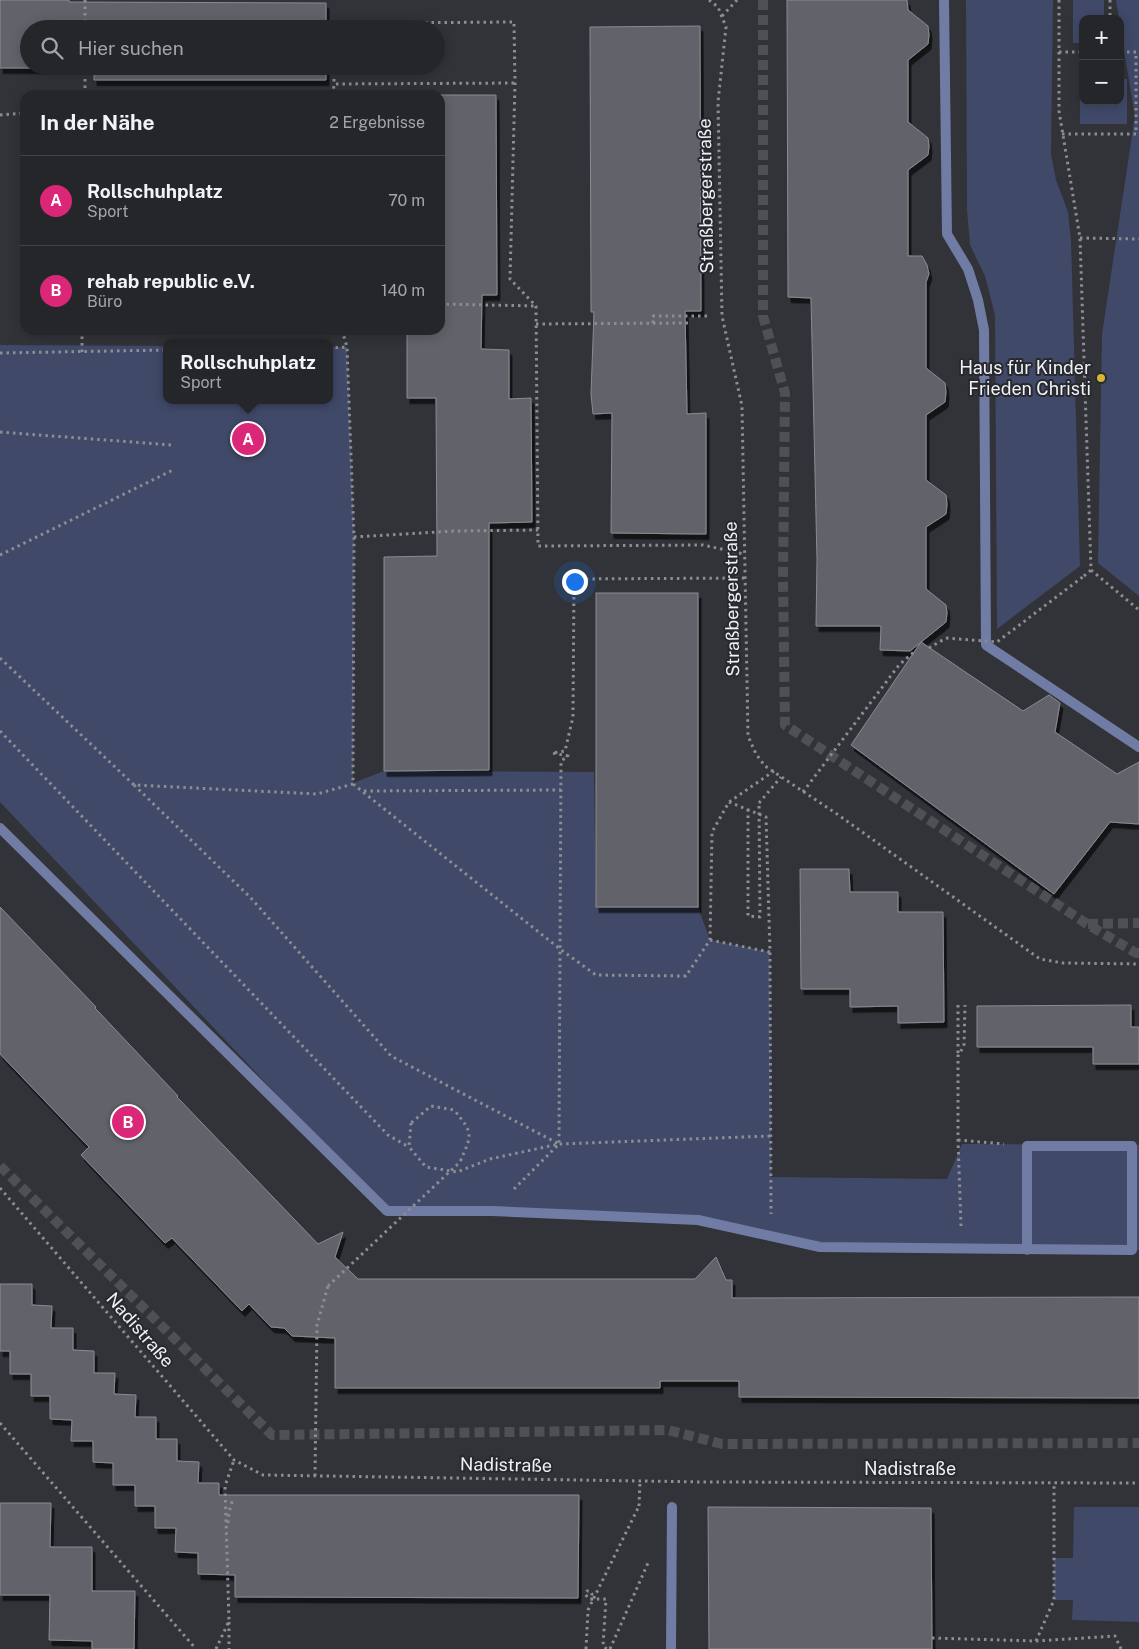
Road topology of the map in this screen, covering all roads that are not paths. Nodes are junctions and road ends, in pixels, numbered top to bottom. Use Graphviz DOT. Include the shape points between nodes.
graph roads {
  1 [pos="944,0"];
  2 [pos="1139,747"];
  3 [pos="0,828"];
  4 [pos="1027,1250"];
  5 [pos="672,1508"];
  6 [pos="671,1649"];
  1 -- 2 [label="lane" via="947,234 968,269 984,330 986,645"];
  3 -- 4 [label="lane" via="387,1211 492,1211 698,1220 820,1247"];
  4 -- 4 [label="lane" via="1132,1250 1132,1146 1027,1146"];
  5 -- 6 [label="lane"];
}
